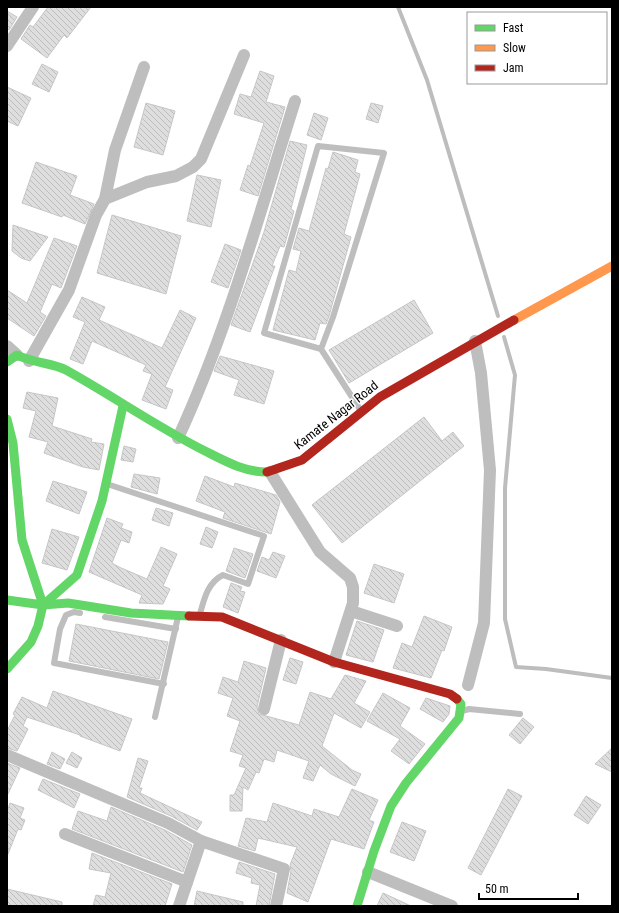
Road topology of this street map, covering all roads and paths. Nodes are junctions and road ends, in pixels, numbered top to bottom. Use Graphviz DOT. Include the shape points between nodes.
graph roads {
  1 [pos="33,7"];
  2 [pos="7,46"];
  3 [pos="244,55"];
  4 [pos="144,67"];
  5 [pos="295,101"];
  6 [pos="105,199"];
  7 [pos="612,266"];
  8 [pos="475,341"];
  9 [pos="7,346"];
  10 [pos="321,349"];
  11 [pos="17,355"];
  12 [pos="29,361"];
  13 [pos="7,362"];
  14 [pos="123,406"];
  15 [pos="362,412"];
  16 [pos="7,419"];
  17 [pos="178,438"];
  18 [pos="10,443"];
  19 [pos="270,472"];
  20 [pos="106,484"];
  21 [pos="7,600"];
  22 [pos="43,605"];
  23 [pos="351,611"];
  24 [pos="90,615"];
  25 [pos="98,616"];
  26 [pos="179,616"];
  27 [pos="199,616"];
  28 [pos="397,626"];
  29 [pos="176,629"];
  30 [pos="281,640"];
  31 [pos="334,662"];
  32 [pos="7,669"];
  33 [pos="164,684"];
  34 [pos="468,685"];
  35 [pos="264,708"];
  36 [pos="461,711"];
  37 [pos="520,714"];
  38 [pos="156,717"];
  39 [pos="7,755"];
  40 [pos="65,834"];
  41 [pos="201,841"];
  42 [pos="368,872"];
  43 [pos="187,882"];
  44 [pos="179,906"];
  45 [pos="276,906"];
  46 [pos="357,906"];
  47 [pos="452,906"];
  1 -- 2 [label="street"];
  3 -- 6 [label="street" via="201,159 193,167 176,176 147,182"];
  4 -- 6 [label="street" via="115,150"];
  5 -- 17 [label="street" via="223,329"];
  6 -- 12 [label="street" via="96,215 69,290"];
  7 -- 8 [label="street, Kamate Nagar Road"];
  8 -- 15 [label="street, Kamate Nagar Road" via="380,397"];
  8 -- 34 [label="street" via="481,372 490,470 484,623"];
  9 -- 11 [label="street, Kamate Nagar Road"];
  10 -- 10 [label="lane" via="264,333 318,146 384,153"];
  10 -- 15 [label="lane"];
  11 -- 12 [label="street, Kamate Nagar Road"];
  11 -- 13 [label="street"];
  12 -- 14 [label="street, Kamate Nagar Road" via="64,369"];
  14 -- 17 [label="street, Kamate Nagar Road"];
  14 -- 20 [label="street"];
  15 -- 19 [label="street, Kamate Nagar Road" via="302,460"];
  16 -- 18 [label="street"];
  17 -- 19 [label="street, Kamate Nagar Road" via="230,464 253,472"];
  18 -- 22 [label="street" via="22,540"];
  19 -- 23 [label="street" via="320,552 350,578 354,596"];
  20 -- 22 [label="street" via="77,575"];
  20 -- 27 [label="lane" via="264,536 248,584 223,575 217,578 206,593"];
  21 -- 22 [label="street"];
  22 -- 26 [label="street" via="68,603 131,613"];
  22 -- 32 [label="street" via="31,642"];
  23 -- 28 [label="street"];
  23 -- 31 [label="street"];
  24 -- 33 [label="lane" via="74,612 66,614 60,630 54,663"];
  25 -- 29 [label="lane"];
  26 -- 27 [label="street"];
  26 -- 29 [label="lane"];
  27 -- 30 [label="street" via="222,617"];
  29 -- 33 [label="lane"];
  30 -- 31 [label="street"];
  30 -- 35 [label="street"];
  31 -- 36 [label="street" via="450,694 461,704"];
  33 -- 38 [label="lane"];
  36 -- 37 [label="lane" via="469,709"];
  36 -- 42 [label="street" via="455,724 432,750 391,806"];
  39 -- 41 [label="street" via="168,823"];
  40 -- 43 [label="street"];
  41 -- 43 [label="street"];
  41 -- 45 [label="street" via="284,869"];
  42 -- 46 [label="street"];
  42 -- 47 [label="street"];
  43 -- 44 [label="street"];
}
